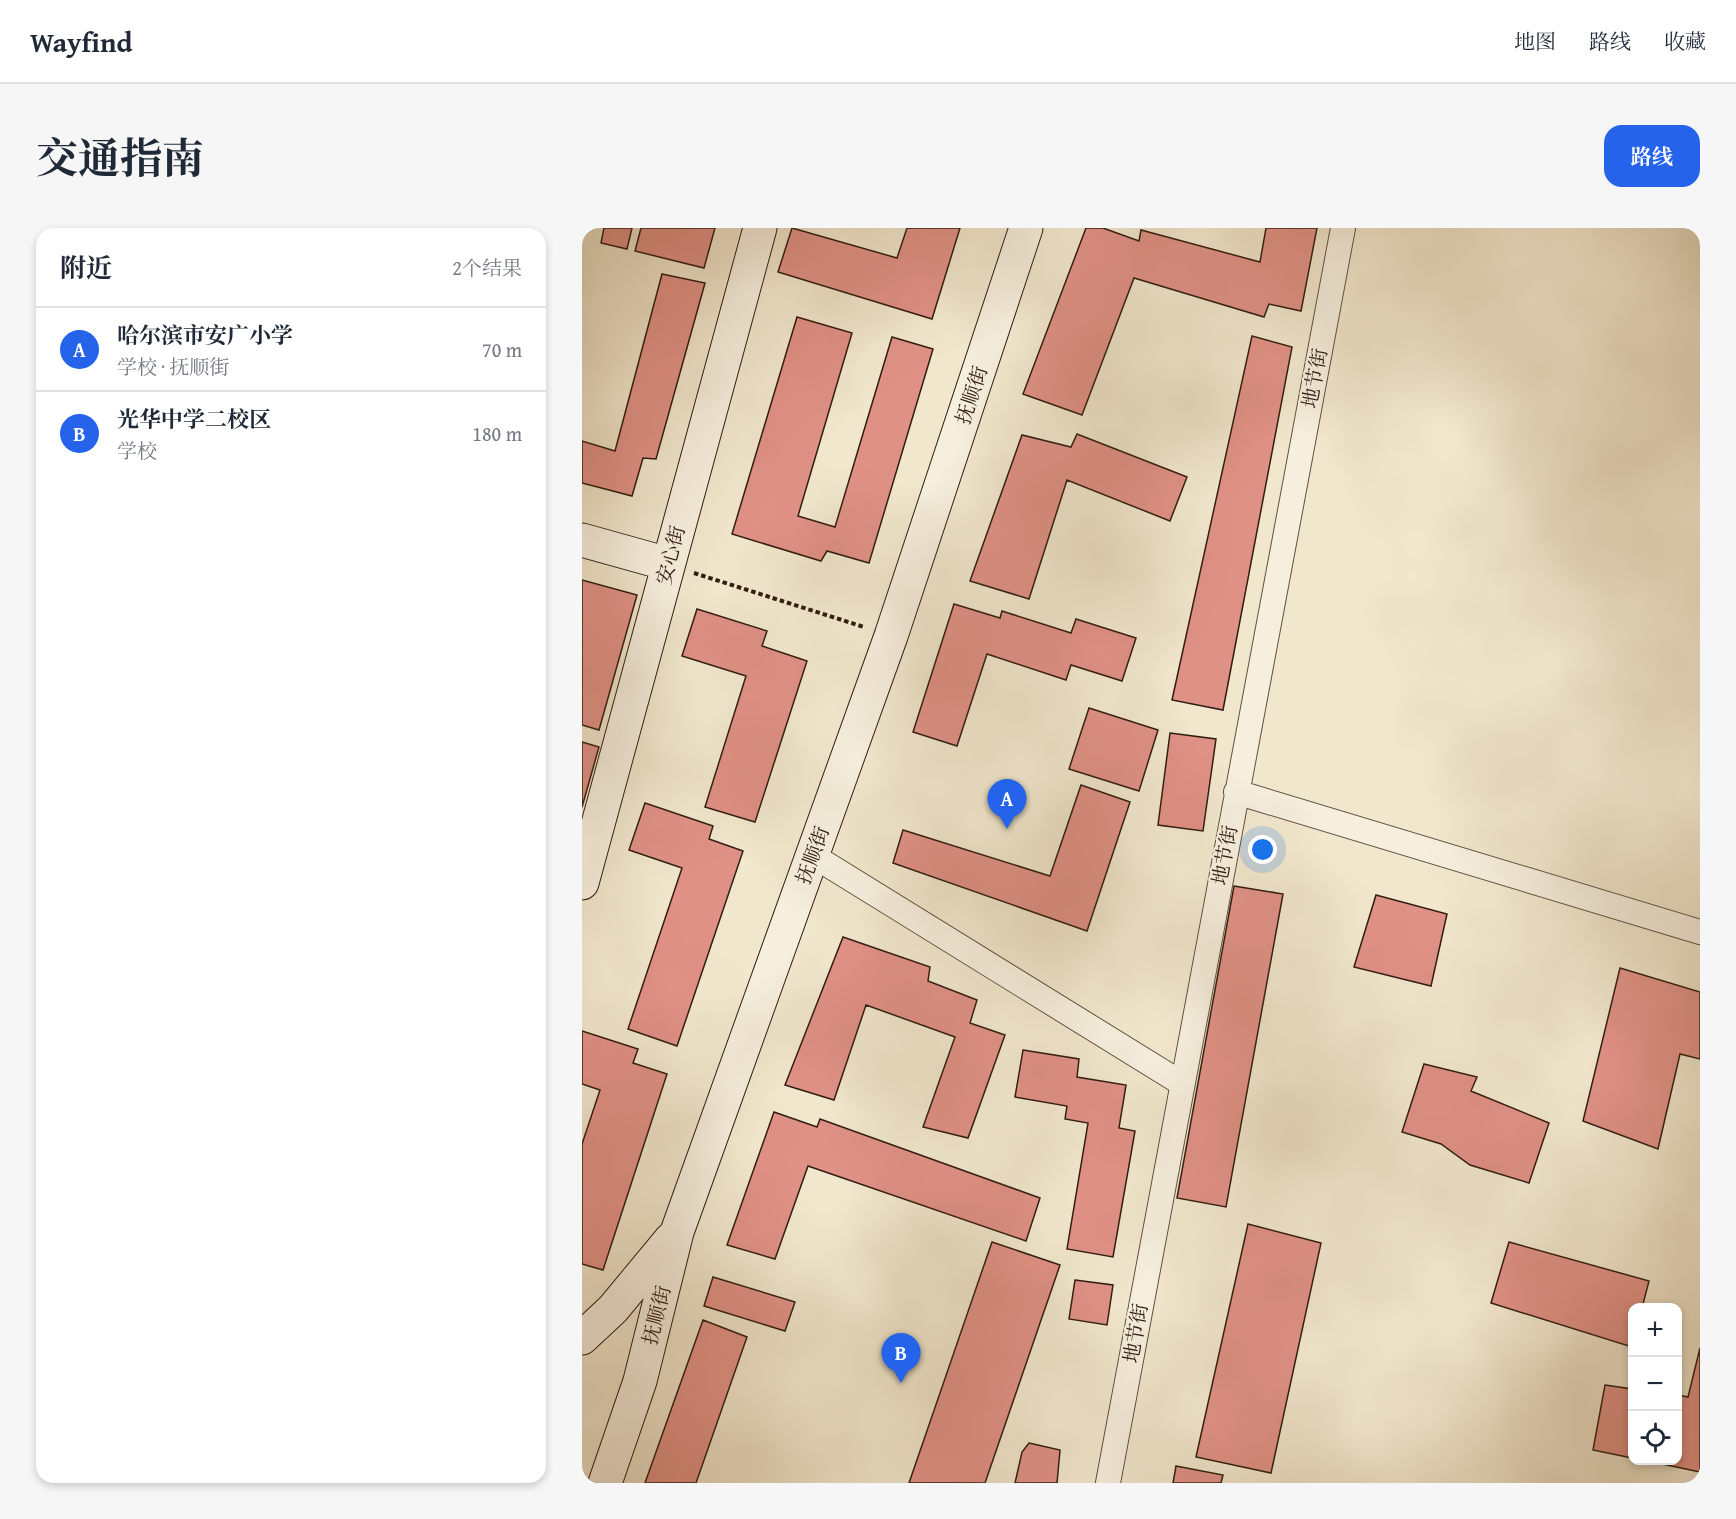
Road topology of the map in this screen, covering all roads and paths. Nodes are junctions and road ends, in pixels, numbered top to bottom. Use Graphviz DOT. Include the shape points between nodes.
graph roads {
  1 [pos="760,228"];
  2 [pos="1026,228"];
  3 [pos="1343,228"];
  4 [pos="582,540"];
  5 [pos="668,564"];
  6 [pos="891,636"];
  7 [pos="1236,792"];
  8 [pos="812,855"];
  9 [pos="582,883"];
  10 [pos="1700,932"];
  11 [pos="1181,1083"];
  12 [pos="677,1232"];
  13 [pos="582,1338"];
  14 [pos="605,1483"];
  15 [pos="1108,1483"];
  1 -- 5 [label="main road, 安心街"];
  2 -- 6 [label="main road, 抚顺街"];
  3 -- 7 [label="street, 地节街"];
  4 -- 5 [label="main road"];
  5 -- 6 [label="path"];
  5 -- 9 [label="main road, 安心街"];
  6 -- 8 [label="main road, 抚顺街"];
  7 -- 10 [label="street"];
  7 -- 11 [label="street, 地节街"];
  8 -- 11 [label="street"];
  8 -- 12 [label="main road, 抚顺街"];
  11 -- 15 [label="street, 地节街"];
  12 -- 13 [label="main road" via="613,1309"];
  12 -- 14 [label="main road, 抚顺街" via="640,1382"];
}
